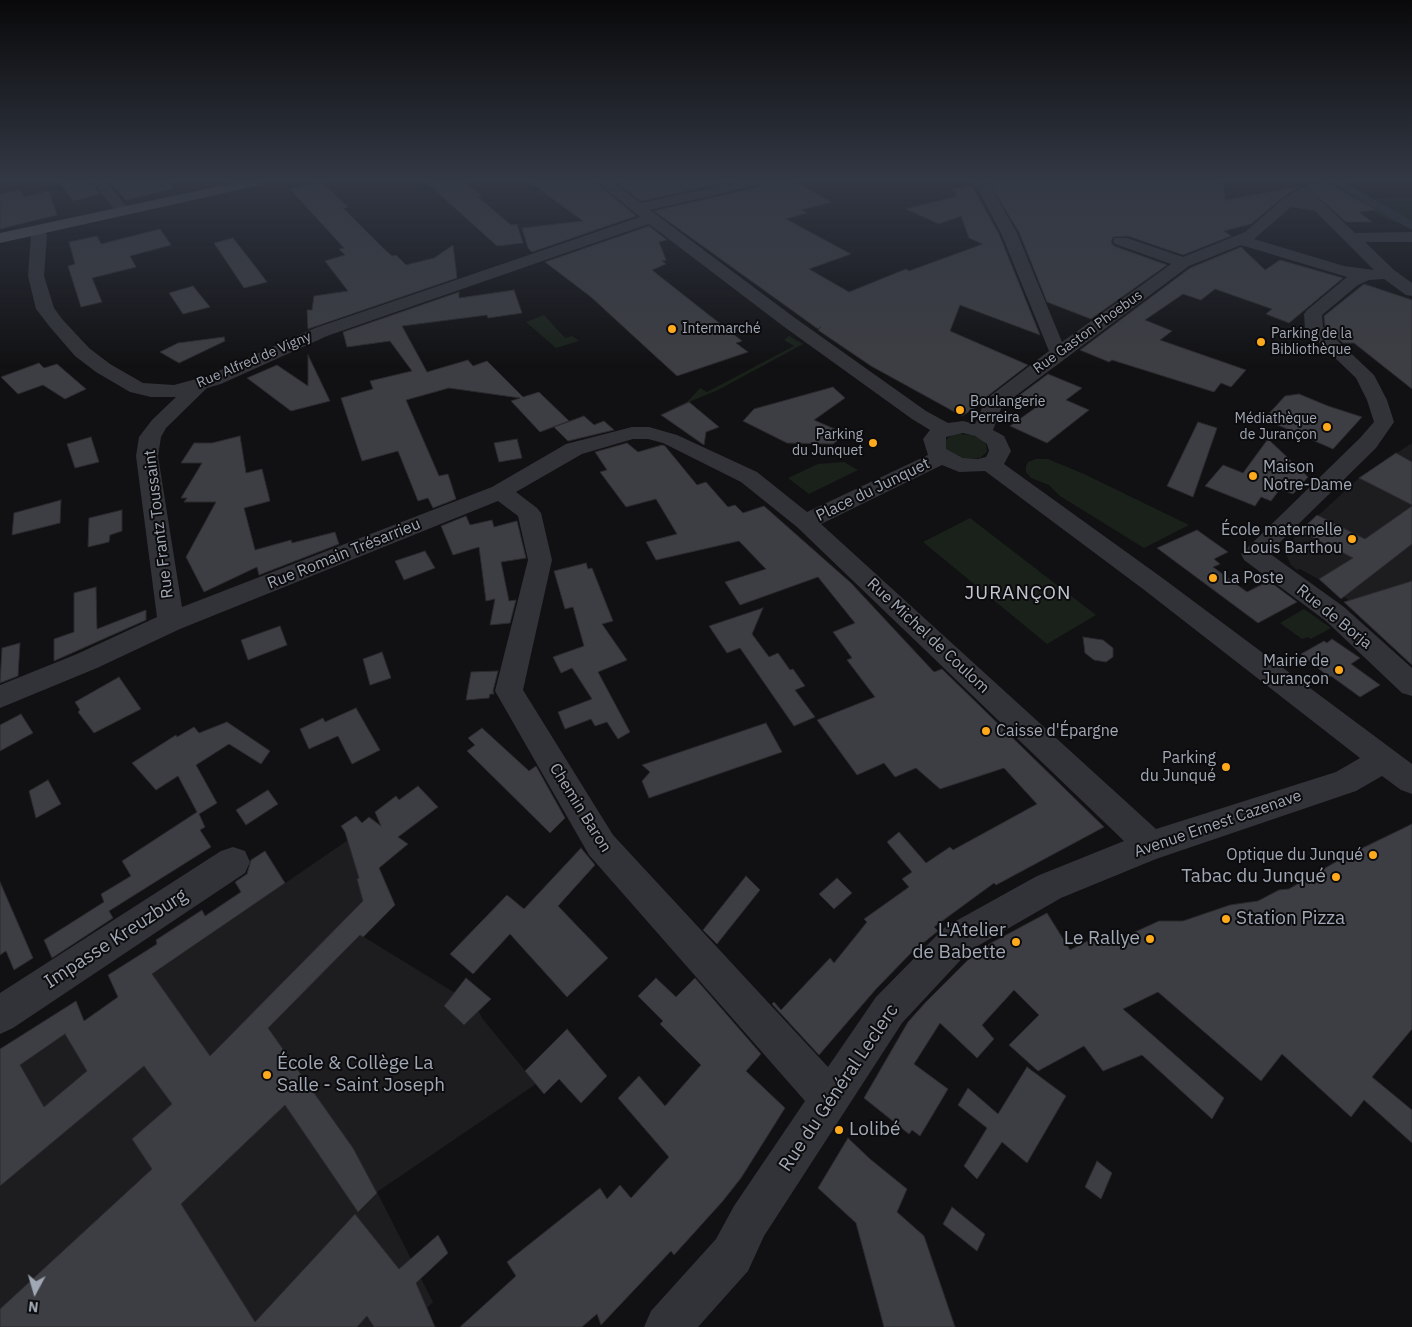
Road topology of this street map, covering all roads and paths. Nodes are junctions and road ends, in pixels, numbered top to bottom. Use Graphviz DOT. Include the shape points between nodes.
graph roads {
  1 [pos="38,244"];
  2 [pos="573,244"];
  3 [pos="686,244"];
  4 [pos="1013,244"];
  5 [pos="1126,244"];
  6 [pos="1231,244"];
  7 [pos="1253,244"];
  8 [pos="1357,244"];
  9 [pos="557,251"];
  10 [pos="498,254"];
  11 [pos="1183,264"];
  12 [pos="1388,274"];
  13 [pos="1366,275"];
  14 [pos="1412,291"];
  15 [pos="1061,352"];
  16 [pos="199,386"];
  17 [pos="945,430"];
  18 [pos="982,432"];
  19 [pos="688,448"];
  20 [pos="942,457"];
  21 [pos="989,464"];
  22 [pos="500,492"];
  23 [pos="804,522"];
  24 [pos="172,622"];
  25 [pos="1412,685"];
  26 [pos="0,697"];
  27 [pos="1399,759"];
  28 [pos="1412,780"];
  29 [pos="1151,846"];
  30 [pos="233,862"];
  31 [pos="1050,887"];
  32 [pos="0,1015"];
  33 [pos="830,1099"];
  34 [pos="667,1327"];
  1 -- 16 [label="street, Rue Alfred de Vigny" via="36,276 45,309 82,352 137,388 175,391"];
  2 -- 9 [label="street, Rue Alfred de Vigny"];
  3 -- 17 [label="street" via="919,415"];
  4 -- 15 [label="street" via="1055,347"];
  5 -- 11 [label="street"];
  6 -- 11 [label="street, Rue Gaston Phoebus"];
  7 -- 13 [label="street" via="1342,271"];
  8 -- 12 [label="street"];
  9 -- 10 [label="street, Rue Alfred de Vigny" via="536,249"];
  9 -- 16 [label="street, Rue Alfred de Vigny" via="474,269"];
  11 -- 15 [label="street, Rue Gaston Phoebus"];
  12 -- 13 [label="street"];
  12 -- 14 [label="street"];
  13 -- 25 [label="street, Rue de Borja" via="1352,281 1313,314 1314,329 1364,375 1384,422 1368,443 1253,554 1335,614"];
  15 -- 18 [label="street, Rue Gaston Phoebus" via="993,403"];
  16 -- 24 [label="street, Rue Frantz Toussaint" via="158,424 150,436 147,456"];
  17 -- 18 [label="street" via="963,427"];
  17 -- 20 [label="street" via="934,439 936,451"];
  18 -- 21 [label="street" via="999,446 999,456"];
  19 -- 22 [label="street, Rue Romain Trésarrieu" via="656,435 632,433 574,449"];
  19 -- 23 [label="street, Rue Michel de Coulom" via="749,477"];
  20 -- 21 [label="street" via="970,466"];
  20 -- 23 [label="street, Place du Junquet"];
  21 -- 27 [label="street"];
  22 -- 24 [label="street, Rue Romain Trésarrieu"];
  22 -- 33 [label="street, Chemin Baron" via="528,514 540,560 509,690 601,846"];
  23 -- 29 [label="street, Rue Michel de Coulom"];
  24 -- 26 [label="street, Rue Romain Trésarrieu"];
  27 -- 28 [label="street"];
  27 -- 29 [label="street, Avenue Ernest Cazenave" via="1344,782"];
  29 -- 31 [label="street, Avenue Ernest Cazenave"];
  30 -- 32 [label="street, Impasse Kreuzburg"];
  31 -- 33 [label="street, Rue du Général Leclerc" via="957,939 889,1010"];
  33 -- 34 [label="street, Rue du Général Leclerc" via="749,1220 732,1255"];
}
